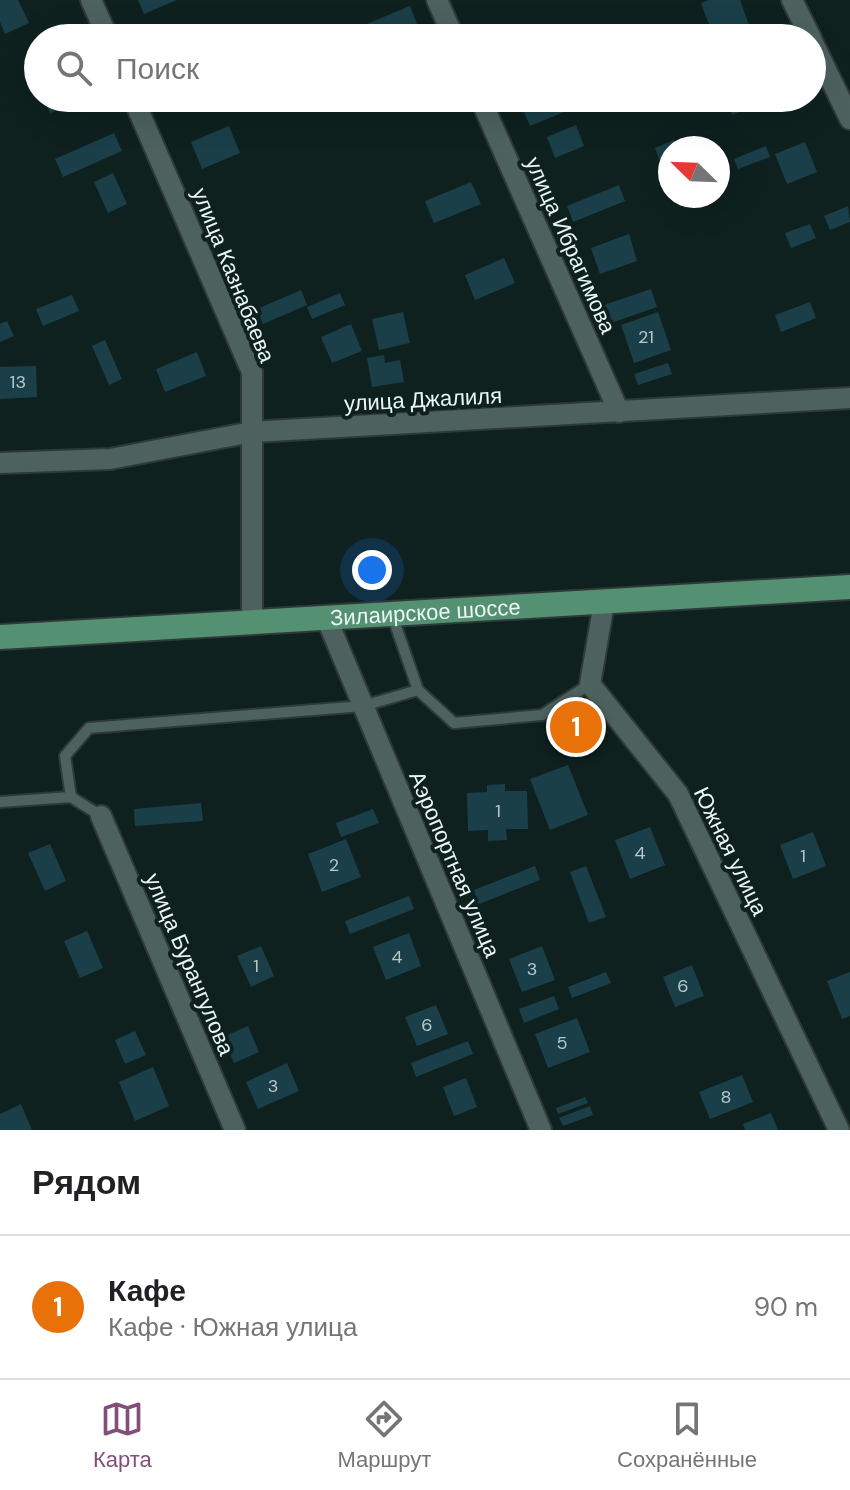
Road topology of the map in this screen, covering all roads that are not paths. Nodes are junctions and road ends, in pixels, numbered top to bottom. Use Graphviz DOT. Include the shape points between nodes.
graph roads {
  1 [pos="91,0"];
  2 [pos="437,0"];
  3 [pos="792,0"];
  4 [pos="102,24"];
  5 [pos="448,24"];
  6 [pos="804,24"];
  7 [pos="826,70"];
  8 [pos="139,112"];
  9 [pos="486,112"];
  10 [pos="850,119"];
  11 [pos="850,398"];
  12 [pos="619,412"];
  13 [pos="252,432"];
  14 [pos="0,463"];
  15 [pos="850,587"];
  16 [pos="604,603"];
  17 [pos="391,614"];
  18 [pos="326,617"];
  19 [pos="252,621"];
  20 [pos="0,637"];
  21 [pos="590,684"];
  22 [pos="418,690"];
  23 [pos="363,706"];
  24 [pos="71,797"];
  25 [pos="0,802"];
  26 [pos="101,816"];
  27 [pos="235,1130"];
  28 [pos="541,1130"];
  29 [pos="839,1130"];
  1 -- 4 [label="street"];
  2 -- 5 [label="street"];
  3 -- 6 [label="street"];
  7 -- 10 [label="street"];
  8 -- 13 [label="street, улица Казнабаева" via="252,372"];
  9 -- 12 [label="street, улица Ибрагимова"];
  11 -- 12 [label="street, улица Джалиля"];
  12 -- 13 [label="street, улица Джалиля"];
  13 -- 14 [label="street, улица Джалиля" via="110,459"];
  13 -- 19 [label="street, улица Казнабаева"];
  15 -- 16 [label="main road, Зилаирское шоссе"];
  16 -- 17 [label="main road, Зилаирское шоссе"];
  16 -- 21 [label="street"];
  17 -- 18 [label="main road, Зилаирское шоссе"];
  17 -- 22 [label="lane"];
  18 -- 19 [label="main road, Зилаирское шоссе"];
  18 -- 23 [label="street, Аэропортная улица"];
  19 -- 20 [label="main road, Зилаирское шоссе"];
  21 -- 22 [label="lane" via="542,715 454,723"];
  21 -- 29 [label="street, Южная улица" via="678,794"];
  22 -- 23 [label="lane"];
  23 -- 24 [label="lane" via="89,728 65,756"];
  23 -- 28 [label="street, Аэропортная улица"];
  24 -- 25 [label="lane"];
  24 -- 26 [label="lane"];
  26 -- 27 [label="street, улица Бурангулова"];
}
